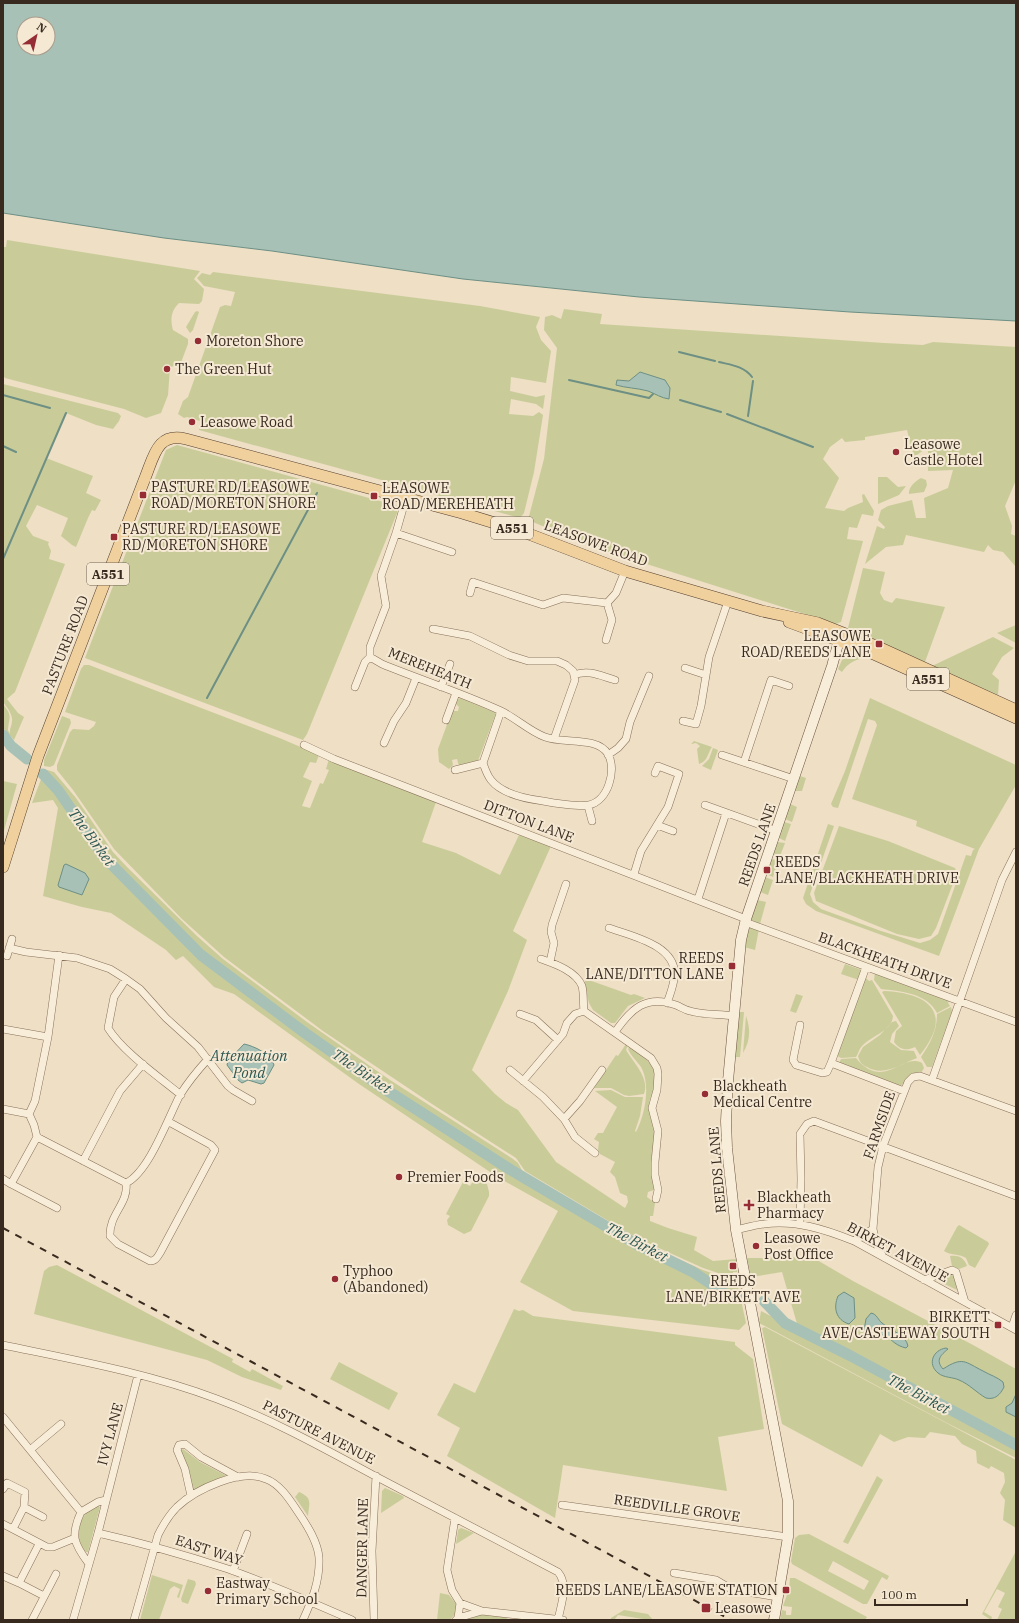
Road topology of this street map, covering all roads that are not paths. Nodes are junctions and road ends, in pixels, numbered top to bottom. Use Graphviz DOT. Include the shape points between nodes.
graph roads {
  1 [pos="166,440"];
  2 [pos="406,498"];
  3 [pos="396,533"];
  4 [pos="452,552"];
  5 [pos="625,571"];
  6 [pos="470,593"];
  7 [pos="728,601"];
  8 [pos="607,603"];
  9 [pos="433,629"];
  10 [pos="841,636"];
  11 [pos="606,640"];
  12 [pos="370,657"];
  13 [pos="450,664"];
  14 [pos="685,668"];
  15 [pos="574,675"];
  16 [pos="706,675"];
  17 [pos="649,676"];
  18 [pos="416,678"];
  19 [pos="615,680"];
  20 [pos="789,686"];
  21 [pos="355,687"];
  22 [pos="441,687"];
  23 [pos="456,693"];
  24 [pos="1016,710"];
  25 [pos="501,711"];
  26 [pos="1016,718"];
  27 [pos="446,720"];
  28 [pos="683,721"];
  29 [pos="554,739"];
  30 [pos="384,743"];
  31 [pos="304,745"];
  32 [pos="608,755"];
  33 [pos="722,755"];
  34 [pos="744,762"];
  35 [pos="483,763"];
  36 [pos="455,770"];
  37 [pos="656,773"];
  38 [pos="794,779"];
  39 [pos="705,805"];
  40 [pos="588,806"];
  41 [pos="726,813"];
  42 [pos="592,821"];
  43 [pos="657,825"];
  44 [pos="673,830"];
  45 [pos="777,831"];
  46 [pos="1016,852"];
  47 [pos="3,867"];
  48 [pos="634,874"];
  49 [pos="566,884"];
  50 [pos="698,899"];
  51 [pos="746,920"];
  52 [pos="609,928"];
  53 [pos="12,939"];
  54 [pos="10,948"];
  55 [pos="59,955"];
  56 [pos="7,956"];
  57 [pos="541,959"];
  58 [pos="550,962"];
  59 [pos="866,967"];
  60 [pos="126,979"];
  61 [pos="959,1001"];
  62 [pos="667,1003"];
  63 [pos="584,1011"];
  64 [pos="520,1014"];
  65 [pos="733,1016"];
  66 [pos="1016,1022"];
  67 [pos="800,1025"];
  68 [pos="3,1029"];
  69 [pos="615,1032"];
  70 [pos="48,1037"];
  71 [pos="558,1040"];
  72 [pos="208,1059"];
  73 [pos="831,1063"];
  74 [pos="143,1064"];
  75 [pos="510,1070"];
  76 [pos="602,1070"];
  77 [pos="932,1080"];
  78 [pos="523,1081"];
  79 [pos="904,1091"];
  80 [pos="181,1095"];
  81 [pos="252,1101"];
  82 [pos="3,1109"];
  83 [pos="1016,1111"];
  84 [pos="29,1114"];
  85 [pos="564,1119"];
  86 [pos="169,1122"];
  87 [pos="37,1136"];
  88 [pos="883,1146"];
  89 [pos="595,1153"];
  90 [pos="83,1161"];
  91 [pos="3,1179"];
  92 [pos="126,1183"];
  93 [pos="11,1184"];
  94 [pos="1016,1196"];
  95 [pos="656,1199"];
  96 [pos="57,1208"];
  97 [pos="800,1224"];
  98 [pos="873,1229"];
  99 [pos="736,1230"];
  100 [pos="854,1241"];
  101 [pos="883,1257"];
  102 [pos="924,1280"];
  103 [pos="965,1302"];
  104 [pos="1016,1315"];
  105 [pos="1014,1328"];
  106 [pos="3,1345"];
  107 [pos="138,1375"];
  108 [pos="3,1417"];
  109 [pos="61,1424"];
  110 [pos="30,1450"];
  111 [pos="238,1476"];
  112 [pos="376,1476"];
  113 [pos="3,1489"];
  114 [pos="191,1496"];
  115 [pos="106,1500"];
  116 [pos="562,1505"];
  117 [pos="24,1507"];
  118 [pos="81,1512"];
  119 [pos="43,1517"];
  120 [pos="455,1518"];
  121 [pos="3,1524"];
  122 [pos="13,1529"];
  123 [pos="98,1533"];
  124 [pos="247,1534"];
  125 [pos="788,1537"];
  126 [pos="75,1538"];
  127 [pos="39,1544"];
  128 [pos="154,1546"];
  129 [pos="89,1564"];
  130 [pos="233,1571"];
  131 [pos="674,1573"];
  132 [pos="56,1574"];
  133 [pos="3,1576"];
  134 [pos="19,1583"];
  135 [pos="44,1596"];
  136 [pos="778,1597"];
  137 [pos="311,1602"];
  138 [pos="460,1603"];
  139 [pos="482,1611"];
  140 [pos="457,1619"];
  141 [pos="32,1620"];
  142 [pos="73,1620"];
  143 [pos="134,1620"];
  144 [pos="303,1620"];
  145 [pos="352,1620"];
  146 [pos="374,1620"];
  147 [pos="558,1620"];
  148 [pos="563,1620"];
  149 [pos="774,1620"];
  1 -- 2 [label="main road, LEASOWE ROAD / A551" via="177,436 186,438"];
  1 -- 47 [label="main road, PASTURE ROAD / A551" via="158,447 55,711 28,783"];
  2 -- 3 [label="street, MEREHEATH"];
  2 -- 5 [label="main road, LEASOWE ROAD / A551" via="521,531"];
  3 -- 4 [label="street"];
  3 -- 12 [label="street, MEREHEATH" via="381,576 386,606 370,647"];
  5 -- 7 [label="main road, LEASOWE ROAD / A551"];
  5 -- 8 [label="street" via="616,593"];
  6 -- 8 [label="street" via="473,582 543,605 563,598"];
  7 -- 10 [label="main road, LEASOWE ROAD / A551"];
  7 -- 16 [label="street" via="709,657"];
  8 -- 11 [label="street" via="612,620"];
  9 -- 15 [label="street" via="470,636 509,655 528,661 557,661 566,665"];
  10 -- 24 [label="main road, LEASOWE ROAD / A551"];
  10 -- 26 [label="main road, LEASOWE ROAD / A551" via="867,651"];
  10 -- 38 [label="street, REEDS LANE"];
  12 -- 18 [label="street, MEREHEATH"];
  12 -- 21 [label="street" via="365,662"];
  13 -- 22 [label="street"];
  14 -- 16 [label="street"];
  15 -- 19 [label="street" via="582,671"];
  15 -- 29 [label="street" via="575,680"];
  16 -- 28 [label="street" via="696,724"];
  17 -- 32 [label="street" via="630,722 626,739"];
  18 -- 22 [label="street, MEREHEATH"];
  18 -- 30 [label="street" via="406,703"];
  20 -- 34 [label="street" via="771,680"];
  22 -- 23 [label="street, MEREHEATH"];
  23 -- 25 [label="street, MEREHEATH"];
  23 -- 27 [label="street"];
  25 -- 29 [label="street, MEREHEATH" via="535,732"];
  25 -- 35 [label="street"];
  29 -- 32 [label="street, MEREHEATH" via="589,743 599,746"];
  31 -- 48 [label="street, DITTON LANE" via="484,818"];
  32 -- 40 [label="street" via="612,770 609,783 599,800"];
  33 -- 34 [label="street"];
  34 -- 38 [label="street"];
  35 -- 36 [label="street"];
  35 -- 40 [label="street" via="492,781 513,794 535,800"];
  37 -- 43 [label="street" via="658,766 679,774 668,807"];
  38 -- 45 [label="street, REEDS LANE"];
  39 -- 41 [label="street"];
  40 -- 42 [label="street"];
  41 -- 45 [label="street"];
  41 -- 50 [label="street"];
  43 -- 44 [label="street"];
  43 -- 48 [label="street" via="644,846"];
  45 -- 51 [label="street, REEDS LANE"];
  46 -- 61 [label="street" via="1002,880"];
  48 -- 50 [label="street, DITTON LANE"];
  49 -- 58 [label="street" via="552,925 554,943"];
  50 -- 51 [label="street, DITTON LANE"];
  51 -- 59 [label="street, BLACKHEATH DRIVE"];
  51 -- 65 [label="street, REEDS LANE" via="741,940"];
  52 -- 62 [label="street" via="654,944 667,954 675,978"];
  53 -- 54 [label="street"];
  54 -- 55 [label="street"];
  54 -- 56 [label="street"];
  55 -- 60 [label="street" via="95,963"];
  55 -- 70 [label="street"];
  57 -- 58 [label="street"];
  58 -- 63 [label="street" via="573,974 582,986"];
  59 -- 61 [label="street, BLACKHEATH DRIVE"];
  59 -- 73 [label="street"];
  60 -- 72 [label="street" via="140,989"];
  60 -- 74 [label="street" via="114,997 108,1028"];
  61 -- 66 [label="street, BLACKHEATH DRIVE"];
  61 -- 77 [label="street"];
  62 -- 65 [label="street" via="690,1011"];
  62 -- 69 [label="street" via="650,1001 636,1007"];
  63 -- 69 [label="street"];
  63 -- 71 [label="street" via="575,1014"];
  64 -- 71 [label="street" via="536,1020"];
  65 -- 99 [label="street, REEDS LANE" via="726,1133"];
  67 -- 73 [label="street" via="793,1060 796,1065 827,1072"];
  68 -- 70 [label="street"];
  69 -- 95 [label="street" via="651,1058 657,1068 657,1090 652,1108 658,1131 655,1162 658,1190"];
  70 -- 84 [label="street" via="35,1101"];
  71 -- 78 [label="street"];
  72 -- 80 [label="street"];
  72 -- 81 [label="street" via="228,1086"];
  73 -- 79 [label="street"];
  74 -- 80 [label="street"];
  74 -- 90 [label="street" via="120,1091"];
  75 -- 78 [label="street"];
  76 -- 85 [label="street"];
  77 -- 79 [label="street, FARMSIDE" via="913,1076"];
  77 -- 83 [label="street"];
  78 -- 85 [label="street"];
  79 -- 88 [label="street, FARMSIDE"];
  80 -- 86 [label="street"];
  82 -- 84 [label="street"];
  84 -- 87 [label="street"];
  85 -- 89 [label="street" via="575,1137"];
  86 -- 92 [label="street" via="136,1176"];
  86 -- 92 [label="street" via="211,1144 215,1150 155,1260 150,1261 118,1244 110,1236 110,1224 126,1194"];
  87 -- 90 [label="street"];
  87 -- 93 [label="street"];
  88 -- 94 [label="street"];
  88 -- 97 [label="street" via="821,1123 807,1124 800,1134"];
  88 -- 98 [label="street, FARMSIDE" via="878,1168"];
  90 -- 92 [label="street"];
  91 -- 93 [label="street"];
  93 -- 96 [label="street"];
  97 -- 99 [label="street, BIRKET AVENUE" via="764,1224"];
  97 -- 100 [label="street, BIRKET AVENUE" via="828,1230"];
  98 -- 100 [label="street"];
  98 -- 101 [label="street, FARMSIDE"];
  99 -- 125 [label="street, REEDS LANE" via="785,1483"];
  100 -- 101 [label="street, BIRKET AVENUE"];
  101 -- 102 [label="street, BIRKET AVENUE"];
  102 -- 103 [label="street, BIRKET AVENUE"];
  102 -- 103 [label="street" via="952,1270 956,1272"];
  103 -- 105 [label="street, BIRKET AVENUE"];
  104 -- 105 [label="street"];
  106 -- 107 [label="street, PASTURE AVENUE"];
  107 -- 112 [label="street, PASTURE AVENUE" via="204,1394 260,1417"];
  107 -- 115 [label="street, IVY LANE"];
  108 -- 110 [label="street"];
  109 -- 110 [label="street"];
  110 -- 118 [label="street"];
  111 -- 114 [label="street"];
  111 -- 114 [label="street" via="201,1457 185,1444 179,1445 177,1450"];
  111 -- 137 [label="street" via="252,1475 267,1479 279,1488 303,1519 312,1535 319,1557 316,1587"];
  112 -- 120 [label="street, PASTURE AVENUE"];
  112 -- 146 [label="street, DANGER LANE" via="372,1551"];
  113 -- 117 [label="street" via="6,1483 24,1492"];
  114 -- 128 [label="street" via="176,1507 158,1534"];
  115 -- 118 [label="street"];
  115 -- 123 [label="street, IVY LANE"];
  116 -- 125 [label="street, REEDVILLE GROVE"];
  117 -- 119 [label="street"];
  117 -- 122 [label="street"];
  118 -- 126 [label="street"];
  120 -- 138 [label="street" via="447,1570 452,1590"];
  120 -- 147 [label="street, PASTURE AVENUE" via="558,1572 562,1577 564,1589"];
  121 -- 122 [label="street"];
  122 -- 127 [label="street"];
  123 -- 128 [label="street, EAST WAY"];
  123 -- 129 [label="street, IVY LANE"];
  124 -- 130 [label="street"];
  125 -- 136 [label="street, REEDS LANE"];
  126 -- 127 [label="street" via="47,1548"];
  126 -- 129 [label="street" via="77,1548"];
  127 -- 134 [label="street"];
  128 -- 130 [label="street, EAST WAY"];
  128 -- 143 [label="street"];
  129 -- 142 [label="street, IVY LANE"];
  130 -- 137 [label="street, EAST WAY"];
  131 -- 136 [label="street" via="716,1580 733,1590"];
  132 -- 135 [label="street"];
  133 -- 134 [label="street"];
  134 -- 135 [label="street"];
  135 -- 141 [label="street"];
  136 -- 149 [label="street, REEDS LANE"];
  137 -- 144 [label="street"];
  137 -- 145 [label="street, EAST WAY"];
  138 -- 139 [label="street"];
  138 -- 140 [label="street"];
  139 -- 140 [label="street"];
  139 -- 147 [label="street"];
  147 -- 148 [label="street"];
}
